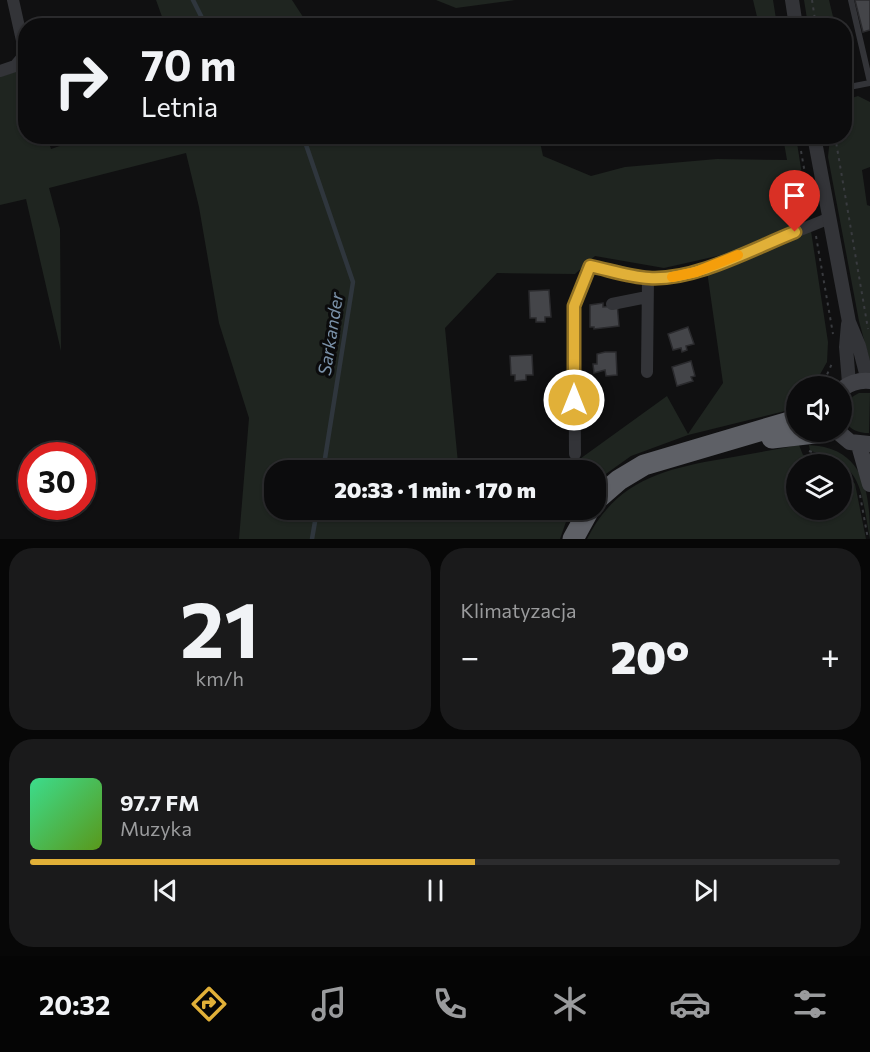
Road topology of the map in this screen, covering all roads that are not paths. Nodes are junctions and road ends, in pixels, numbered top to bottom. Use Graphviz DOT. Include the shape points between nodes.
graph roads {
  1 [pos="13,0"];
  2 [pos="792,0"];
  3 [pos="851,0"];
  4 [pos="795,18"];
  5 [pos="18,22"];
  6 [pos="18,62"];
  7 [pos="0,70"];
  8 [pos="870,82"];
  9 [pos="852,86"];
  10 [pos="816,144"];
  11 [pos="830,218"];
  12 [pos="648,278"];
  13 [pos="647,297"];
  14 [pos="612,304"];
  15 [pos="849,322"];
  16 [pos="647,372"];
  17 [pos="845,376"];
  18 [pos="869,381"];
  19 [pos="852,385"];
  20 [pos="786,432"];
  21 [pos="854,441"];
  22 [pos="575,454"];
  23 [pos="864,487"];
  24 [pos="606,491"];
  25 [pos="583,520"];
  26 [pos="573,539"];
  1 -- 5 [label="street"];
  2 -- 4 [label="street"];
  3 -- 8 [label="lane"];
  6 -- 7 [label="street"];
  8 -- 9 [label="lane"];
  10 -- 11 [label="street"];
  11 -- 12 [label="street" via="696,272"];
  11 -- 15 [label="street"];
  12 -- 13 [label="street"];
  12 -- 22 [label="street" via="590,266 574,306"];
  13 -- 14 [label="street"];
  13 -- 16 [label="street"];
  15 -- 17 [label="street"];
  15 -- 18 [label="street"];
  18 -- 19 [label="main road"];
  20 -- 24 [label="highway" via="724,442 644,465"];
  21 -- 23 [label="main road"];
  25 -- 26 [label="highway"];
}
